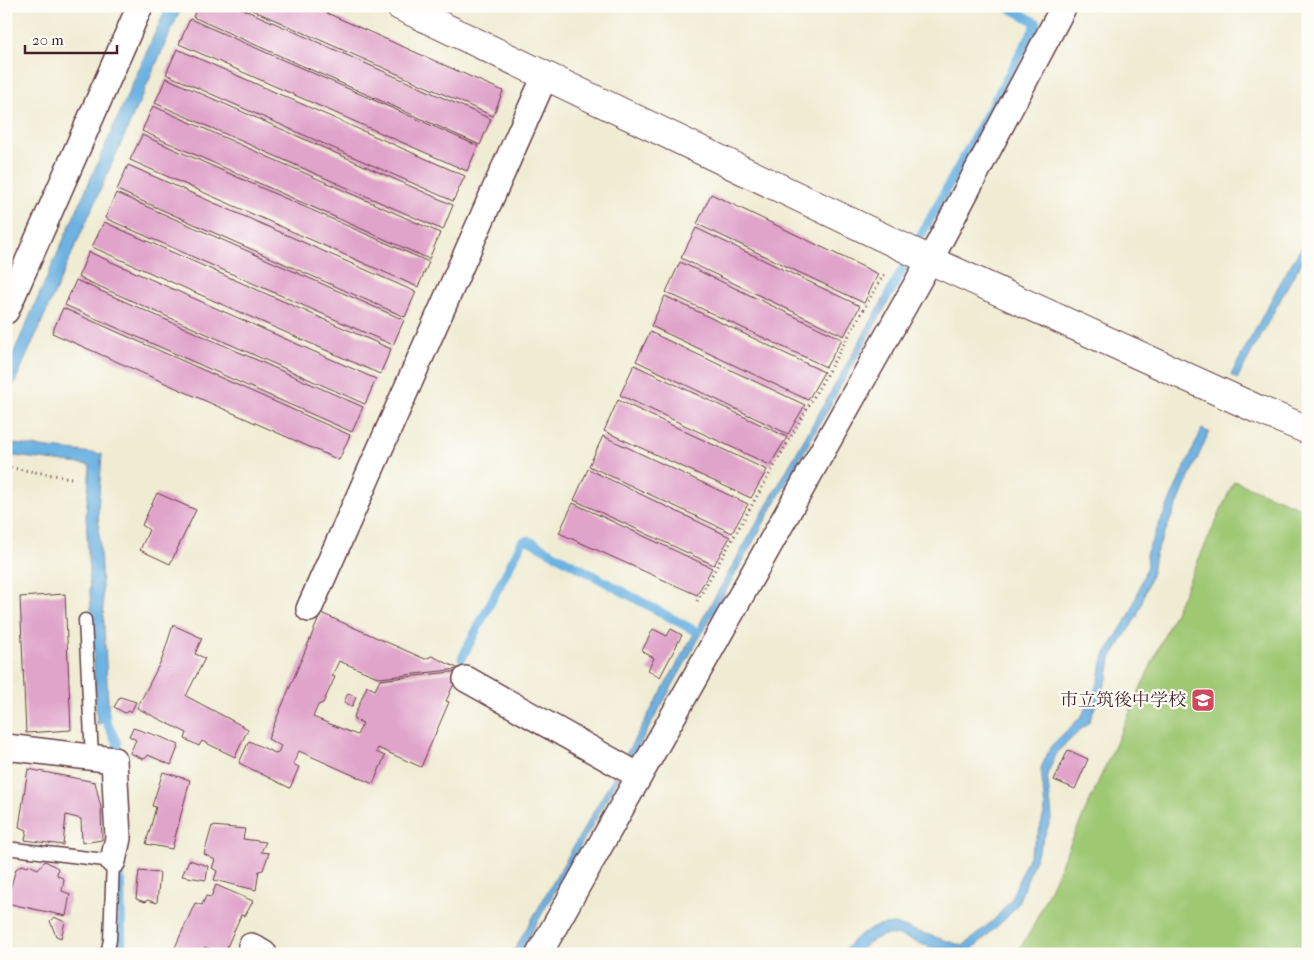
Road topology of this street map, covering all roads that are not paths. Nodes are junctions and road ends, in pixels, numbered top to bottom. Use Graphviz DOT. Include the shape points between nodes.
graph roads {
  1 [pos="140,6"];
  2 [pos="400,6"];
  3 [pos="1064,6"];
  4 [pos="545,76"];
  5 [pos="930,260"];
  6 [pos="6,311"];
  7 [pos="1308,430"];
  8 [pos="308,609"];
  9 [pos="85,620"];
  10 [pos="466,679"];
  11 [pos="6,747"];
  12 [pos="92,757"];
  13 [pos="639,776"];
  14 [pos="6,848"];
  15 [pos="113,861"];
  16 [pos="107,954"];
  17 [pos="539,954"];
  1 -- 6 [label="street"];
  2 -- 4 [label="street"];
  3 -- 5 [label="street"];
  4 -- 5 [label="street"];
  4 -- 8 [label="street"];
  5 -- 7 [label="street"];
  5 -- 13 [label="street"];
  9 -- 12 [label="lane"];
  10 -- 13 [label="street"];
  11 -- 12 [label="street"];
  12 -- 15 [label="street" via="114,760 118,838"];
  13 -- 17 [label="street"];
  14 -- 15 [label="lane"];
  15 -- 16 [label="lane"];
}
